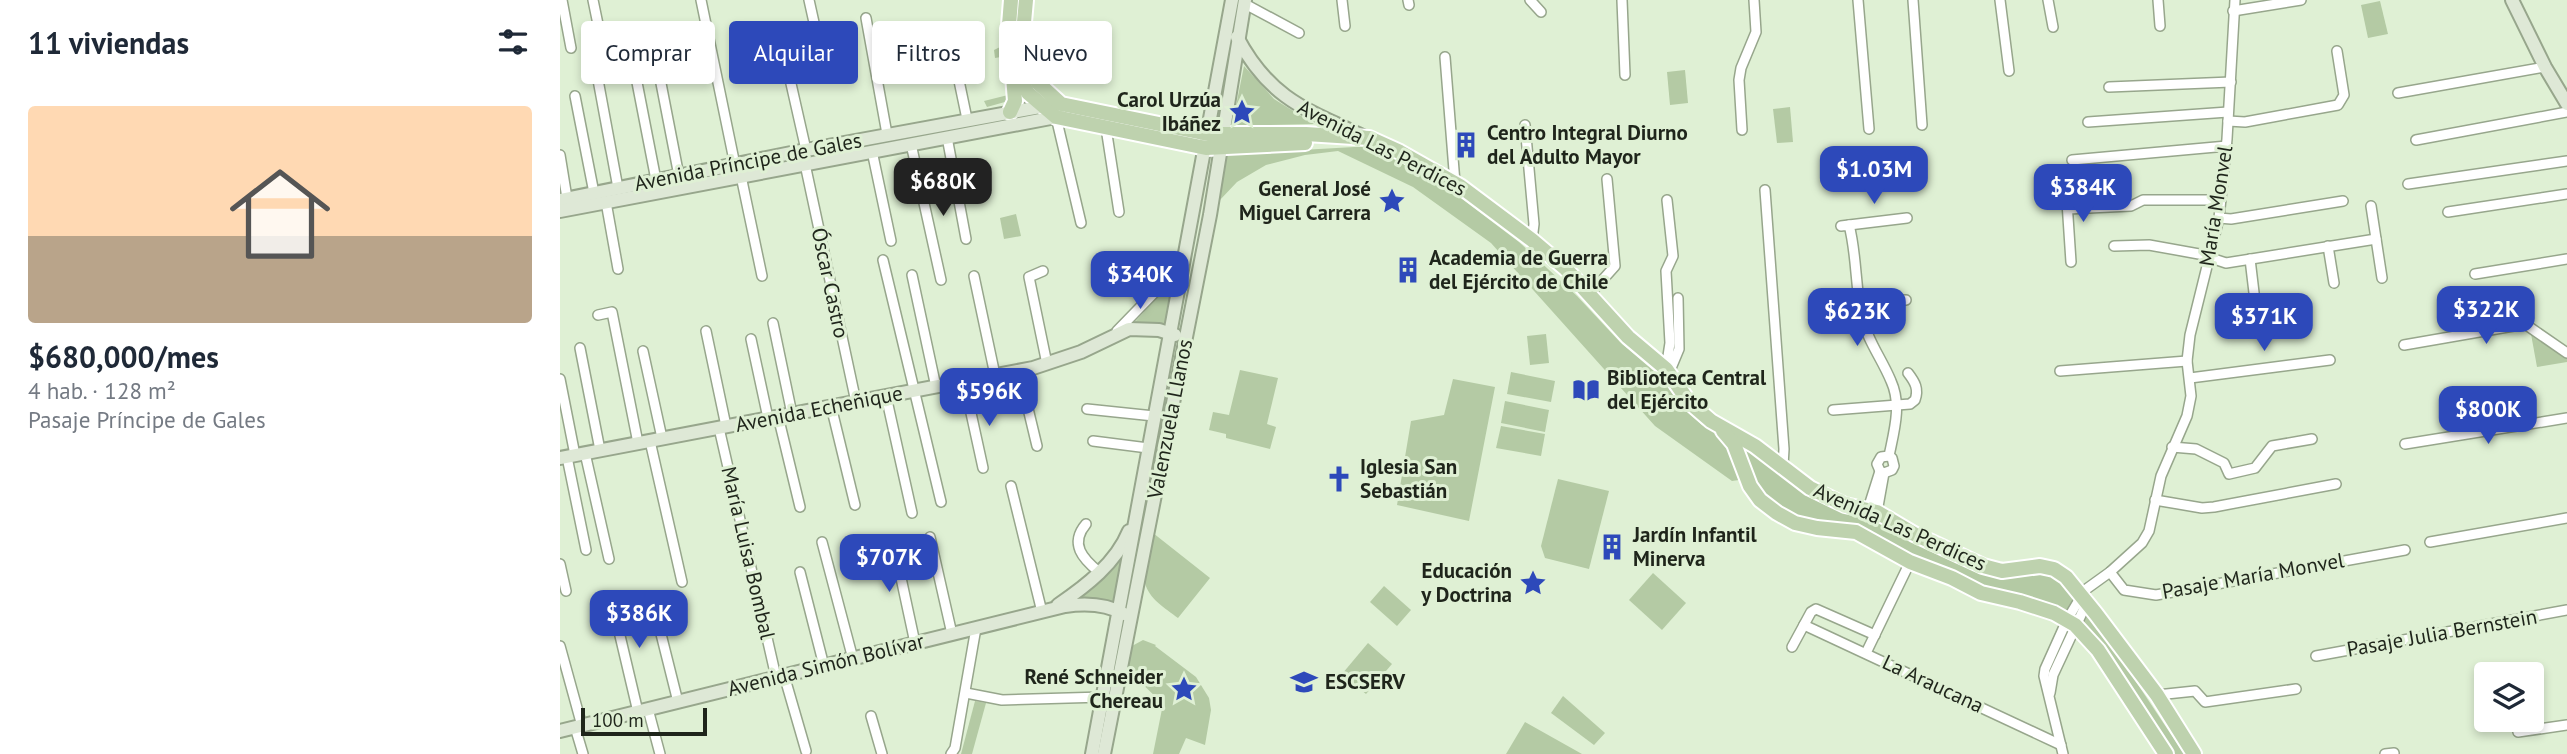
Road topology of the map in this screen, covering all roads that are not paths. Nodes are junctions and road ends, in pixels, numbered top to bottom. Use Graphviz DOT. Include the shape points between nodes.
graph roads {
  1 [pos="562,0"];
  2 [pos="593,0"];
  3 [pos="701,0"];
  4 [pos="809,0"];
  5 [pos="1011,0"];
  6 [pos="1026,0"];
  7 [pos="1225,0"];
  8 [pos="1342,0"];
  9 [pos="1530,0"];
  10 [pos="1622,0"];
  11 [pos="1754,0"];
  12 [pos="1858,0"];
  13 [pos="1913,0"];
  14 [pos="2000,0"];
  15 [pos="2048,0"];
  16 [pos="2158,0"];
  17 [pos="2235,0"];
  18 [pos="2301,0"];
  19 [pos="2512,0"];
  20 [pos="1241,1"];
  21 [pos="2233,11"];
  22 [pos="1541,12"];
  23 [pos="1230,15"];
  24 [pos="866,18"];
  25 [pos="597,21"];
  26 [pos="814,21"];
  27 [pos="1008,21"];
  28 [pos="1345,26"];
  29 [pos="2160,26"];
  30 [pos="2053,27"];
  31 [pos="1298,33"];
  32 [pos="1238,39"];
  33 [pos="571,48"];
  34 [pos="2337,51"];
  35 [pos="1445,57"];
  36 [pos="2544,67"];
  37 [pos="2010,72"];
  38 [pos="1625,75"];
  39 [pos="2231,82"];
  40 [pos="599,84"];
  41 [pos="637,84"];
  42 [pos="661,84"];
  43 [pos="791,84"];
  44 [pos="960,84"];
  45 [pos="1015,84"];
  46 [pos="1023,84"];
  47 [pos="2109,87"];
  48 [pos="2398,93"];
  49 [pos="575,96"];
  50 [pos="2567,104"];
  51 [pos="1041,107"];
  52 [pos="1058,110"];
  53 [pos="1010,112"];
  54 [pos="2567,112"];
  55 [pos="2228,117"];
  56 [pos="967,120"];
  57 [pos="2088,122"];
  58 [pos="1525,125"];
  59 [pos="1922,125"];
  60 [pos="1106,128"];
  61 [pos="1742,130"];
  62 [pos="1869,130"];
  63 [pos="887,134"];
  64 [pos="947,137"];
  65 [pos="1369,138"];
  66 [pos="2416,140"];
  67 [pos="1207,141"];
  68 [pos="1224,141"];
  69 [pos="911,144"];
  70 [pos="2227,146"];
  71 [pos="806,150"];
  72 [pos="872,151"];
  73 [pos="560,155"];
  74 [pos="2072,160"];
  75 [pos="2567,161"];
  76 [pos="806,164"];
  77 [pos="738,170"];
  78 [pos="679,176"];
  79 [pos="1607,179"];
  80 [pos="656,180"];
  81 [pos="1455,183"];
  82 [pos="2408,184"];
  83 [pos="2066,187"];
  84 [pos="618,188"];
  85 [pos="1765,190"];
  86 [pos="594,193"];
  87 [pos="2567,194"];
  88 [pos="564,199"];
  89 [pos="1667,200"];
  90 [pos="2221,200"];
  91 [pos="2343,201"];
  92 [pos="606,202"];
  93 [pos="2371,206"];
  94 [pos="2068,209"];
  95 [pos="560,211"];
  96 [pos="1119,212"];
  97 [pos="2448,212"];
  98 [pos="1907,218"];
  99 [pos="2219,218"];
  100 [pos="1081,223"];
  101 [pos="2376,239"];
  102 [pos="966,240"];
  103 [pos="1532,240"];
  104 [pos="891,241"];
  105 [pos="2114,246"];
  106 [pos="2328,246"];
  107 [pos="2210,258"];
  108 [pos="2250,259"];
  109 [pos="2567,259"];
  110 [pos="883,260"];
  111 [pos="2071,262"];
  112 [pos="1183,265"];
  113 [pos="618,269"];
  114 [pos="1043,271"];
  115 [pos="2475,274"];
  116 [pos="912,275"];
  117 [pos="762,276"];
  118 [pos="974,276"];
  119 [pos="2382,278"];
  120 [pos="941,280"];
  121 [pos="2334,283"];
  122 [pos="1589,295"];
  123 [pos="1678,298"];
  124 [pos="1906,300"];
  125 [pos="2255,301"];
  126 [pos="1860,303"];
  127 [pos="598,315"];
  128 [pos="773,323"];
  129 [pos="706,331"];
  130 [pos="1171,332"];
  131 [pos="1113,335"];
  132 [pos="751,339"];
  133 [pos="1184,342"];
  134 [pos="2404,345"];
  135 [pos="580,348"];
  136 [pos="643,351"];
  137 [pos="2567,353"];
  138 [pos="2330,359"];
  139 [pos="2187,361"];
  140 [pos="1047,364"];
  141 [pos="1019,371"];
  142 [pos="1667,371"];
  143 [pos="2060,371"];
  144 [pos="1908,373"];
  145 [pos="995,375"];
  146 [pos="2190,378"];
  147 [pos="560,379"];
  148 [pos="964,381"];
  149 [pos="936,387"];
  150 [pos="914,391"];
  151 [pos="886,396"];
  152 [pos="856,402"];
  153 [pos="831,406"];
  154 [pos="1897,406"];
  155 [pos="1087,409"];
  156 [pos="1833,410"];
  157 [pos="779,416"];
  158 [pos="1154,416"];
  159 [pos="2567,418"];
  160 [pos="1711,421"];
  161 [pos="723,427"];
  162 [pos="2312,439"];
  163 [pos="650,441"];
  164 [pos="1093,441"];
  165 [pos="2404,444"];
  166 [pos="1037,446"];
  167 [pos="1755,446"];
  168 [pos="2172,447"];
  169 [pos="1148,448"];
  170 [pos="600,450"];
  171 [pos="1739,455"];
  172 [pos="572,456"];
  173 [pos="1783,466"];
  174 [pos="983,468"];
  175 [pos="2336,484"];
  176 [pos="1012,486"];
  177 [pos="2155,500"];
  178 [pos="941,502"];
  179 [pos="1138,504"];
  180 [pos="855,505"];
  181 [pos="800,508"];
  182 [pos="1872,510"];
  183 [pos="912,513"];
  184 [pos="2567,518"];
  185 [pos="1086,524"];
  186 [pos="930,537"];
  187 [pos="822,542"];
  188 [pos="2430,542"];
  189 [pos="586,550"];
  190 [pos="895,550"];
  191 [pos="2405,550"];
  192 [pos="609,559"];
  193 [pos="1910,562"];
  194 [pos="560,564"];
  195 [pos="800,572"];
  196 [pos="1099,572"];
  197 [pos="2110,572"];
  198 [pos="682,582"];
  199 [pos="566,591"];
  200 [pos="2086,594"];
  201 [pos="613,606"];
  202 [pos="1047,610"];
  203 [pos="2567,610"];
  204 [pos="1118,611"];
  205 [pos="1130,618"];
  206 [pos="658,622"];
  207 [pos="2071,623"];
  208 [pos="1804,625"];
  209 [pos="976,628"];
  210 [pos="952,634"];
  211 [pos="1875,635"];
  212 [pos="915,643"];
  213 [pos="560,646"];
  214 [pos="1792,647"];
  215 [pos="1866,653"];
  216 [pos="2316,656"];
  217 [pos="853,659"];
  218 [pos="824,666"];
  219 [pos="780,676"];
  220 [pos="2296,689"];
  221 [pos="967,693"];
  222 [pos="2157,695"];
  223 [pos="1103,697"];
  224 [pos="678,702"];
  225 [pos="643,710"];
  226 [pos="871,716"];
  227 [pos="2567,725"];
  228 [pos="578,726"];
  229 [pos="2544,728"];
  230 [pos="560,731"];
  231 [pos="2062,750"];
  232 [pos="806,751"];
  233 [pos="583,754"];
  234 [pos="660,754"];
  235 [pos="882,754"];
  236 [pos="951,754"];
  237 [pos="1092,754"];
  238 [pos="1104,754"];
  239 [pos="2166,754"];
  240 [pos="2194,754"];
  1 -- 33 [label="street"];
  2 -- 25 [label="street"];
  3 -- 77 [label="street"];
  4 -- 26 [label="street"];
  5 -- 27 [label="main road"];
  6 -- 52 [label="main road" via="1023,33 1030,68"];
  7 -- 23 [label="main road, Avenida Las Perdices"];
  8 -- 28 [label="street"];
  9 -- 22 [label="street"];
  10 -- 38 [label="street"];
  11 -- 61 [label="street" via="1756,32 1739,80"];
  12 -- 62 [label="street"];
  13 -- 59 [label="street"];
  14 -- 37 [label="street"];
  15 -- 30 [label="street"];
  16 -- 29 [label="street"];
  17 -- 21 [label="street, María Monvel"];
  18 -- 21 [label="street"];
  19 -- 36 [label="main road"];
  20 -- 23 [label="main road, Valenzuela Llanos"];
  20 -- 31 [label="street"];
  20 -- 32 [label="main road, Valenzuela Llanos"];
  21 -- 39 [label="street, María Monvel"];
  23 -- 32 [label="main road, Avenida Las Perdices"];
  23 -- 67 [label="main road, Valenzuela Llanos"];
  24 -- 63 [label="street"];
  32 -- 65 [label="main road, Avenida Las Perdices" via="1265,78 1290,101"];
  32 -- 68 [label="main road, Valenzuela Llanos"];
  34 -- 55 [label="street" via="2344,95 2338,105 2245,121"];
  35 -- 81 [label="street"];
  36 -- 48 [label="street"];
  36 -- 50 [label="main road"];
  39 -- 47 [label="street"];
  39 -- 55 [label="street, María Monvel"];
  40 -- 84 [label="street"];
  41 -- 80 [label="street"];
  42 -- 78 [label="street"];
  43 -- 71 [label="street"];
  44 -- 56 [label="street"];
  45 -- 53 [label="main road"];
  46 -- 51 [label="main road"];
  49 -- 86 [label="street"];
  51 -- 52 [label="main road"];
  51 -- 53 [label="main road, Avenida Príncipe de Gales"];
  52 -- 60 [label="main road, Avenida Príncipe de Gales"];
  52 -- 64 [label="main road, Avenida Príncipe de Gales"];
  52 -- 67 [label="main road, Avenida Príncipe de Gales"];
  52 -- 100 [label="street"];
  53 -- 56 [label="main road, Avenida Príncipe de Gales"];
  54 -- 66 [label="street"];
  55 -- 57 [label="street"];
  55 -- 70 [label="street, María Monvel"];
  56 -- 63 [label="main road, Avenida Príncipe de Gales"];
  58 -- 103 [label="street"];
  60 -- 67 [label="main road, Avenida Príncipe de Gales"];
  60 -- 96 [label="street"];
  63 -- 71 [label="main road, Avenida Príncipe de Gales"];
  64 -- 69 [label="main road, Avenida Príncipe de Gales"];
  64 -- 102 [label="street"];
  65 -- 68 [label="main road, Avenida Príncipe de Gales" via="1306,134"];
  65 -- 81 [label="main road, Avenida Las Perdices"];
  67 -- 68 [label="main road, Avenida Príncipe de Gales"];
  67 -- 112 [label="main road, Valenzuela Llanos"];
  68 -- 133 [label="main road, Valenzuela Llanos"];
  69 -- 72 [label="main road, Avenida Príncipe de Gales"];
  69 -- 120 [label="street"];
  70 -- 74 [label="street"];
  70 -- 90 [label="street, María Monvel"];
  71 -- 77 [label="main road, Avenida Príncipe de Gales"];
  72 -- 76 [label="main road, Avenida Príncipe de Gales"];
  72 -- 104 [label="street"];
  73 -- 88 [label="street"];
  75 -- 82 [label="street"];
  76 -- 77 [label="main road, Avenida Príncipe de Gales"];
  76 -- 152 [label="street, Óscar Castro"];
  77 -- 78 [label="main road, Avenida Príncipe de Gales"];
  77 -- 92 [label="main road, Avenida Príncipe de Gales"];
  77 -- 117 [label="street"];
  78 -- 80 [label="main road, Avenida Príncipe de Gales"];
  79 -- 122 [label="street" via="1615,266"];
  80 -- 84 [label="main road, Avenida Príncipe de Gales"];
  81 -- 103 [label="main road, Avenida Las Perdices"];
  83 -- 94 [label="street"];
  84 -- 86 [label="main road, Avenida Príncipe de Gales"];
  85 -- 173 [label="street"];
  86 -- 88 [label="main road, Avenida Príncipe de Gales"];
  87 -- 97 [label="street"];
  89 -- 142 [label="street" via="1673,256 1665,271 1670,343"];
  90 -- 94 [label="street" via="2143,200 2131,206"];
  90 -- 99 [label="street, María Monvel"];
  91 -- 99 [label="street"];
  92 -- 95 [label="main road, Avenida Príncipe de Gales"];
  92 -- 113 [label="street"];
  93 -- 101 [label="street"];
  94 -- 111 [label="street"];
  98 -- 126 [label="street" via="1845,225"];
  99 -- 107 [label="street, María Monvel"];
  101 -- 106 [label="street"];
  101 -- 119 [label="street"];
  103 -- 122 [label="main road, Avenida Las Perdices"];
  105 -- 107 [label="street" via="2149,246"];
  106 -- 108 [label="street"];
  106 -- 121 [label="street"];
  107 -- 108 [label="street" via="2226,262"];
  107 -- 139 [label="street, María Monvel"];
  108 -- 125 [label="street"];
  109 -- 115 [label="street"];
  110 -- 150 [label="street"];
  112 -- 130 [label="main road, Valenzuela Llanos"];
  112 -- 131 [label="street, Avenida Echeñique" via="1177,265"];
  114 -- 140 [label="street" via="1029,277"];
  116 -- 149 [label="street"];
  118 -- 145 [label="street"];
  122 -- 142 [label="main road, Avenida Las Perdices"];
  123 -- 142 [label="street" via="1679,349"];
  124 -- 126 [label="street"];
  126 -- 154 [label="street" via="1866,334 1893,384"];
  127 -- 163 [label="street" via="612,312"];
  128 -- 157 [label="street"];
  129 -- 161 [label="street, María Luisa Bombal"];
  130 -- 131 [label="main road, Avenida Echeñique" via="1146,328"];
  130 -- 133 [label="main road"];
  130 -- 158 [label="main road, Valenzuela Llanos"];
  131 -- 140 [label="main road, Avenida Echeñique"];
  132 -- 157 [label="street"];
  133 -- 205 [label="main road, Valenzuela Llanos"];
  134 -- 137 [label="street" via="2525,324"];
  135 -- 170 [label="street"];
  136 -- 163 [label="street"];
  138 -- 146 [label="street"];
  139 -- 143 [label="street"];
  139 -- 146 [label="street, María Monvel"];
  140 -- 141 [label="main road, Avenida Echeñique"];
  141 -- 145 [label="main road, Avenida Echeñique"];
  141 -- 166 [label="street"];
  142 -- 160 [label="main road, Avenida Las Perdices" via="1689,402"];
  144 -- 154 [label="street" via="1915,383 1915,400"];
  145 -- 148 [label="main road, Avenida Echeñique"];
  146 -- 168 [label="street, María Monvel" via="2187,416"];
  147 -- 172 [label="street"];
  148 -- 149 [label="main road, Avenida Echeñique"];
  148 -- 174 [label="street"];
  149 -- 150 [label="main road, Avenida Echeñique"];
  150 -- 151 [label="main road, Avenida Echeñique"];
  150 -- 178 [label="street"];
  151 -- 152 [label="main road, Avenida Echeñique"];
  151 -- 183 [label="street"];
  152 -- 153 [label="main road, Avenida Echeñique"];
  153 -- 157 [label="main road, Avenida Echeñique"];
  153 -- 180 [label="street"];
  154 -- 156 [label="street"];
  154 -- 182 [label="street" via="1889,456 1894,466 1882,472"];
  155 -- 158 [label="street"];
  157 -- 161 [label="main road, Avenida Echeñique"];
  157 -- 181 [label="street"];
  158 -- 169 [label="main road, Valenzuela Llanos"];
  159 -- 165 [label="street"];
  160 -- 167 [label="main road, Avenida Las Perdices"];
  160 -- 171 [label="main road" via="1730,438"];
  161 -- 163 [label="main road, Avenida Echeñique"];
  161 -- 219 [label="street, María Luisa Bombal"];
  162 -- 168 [label="street" via="2272,446 2255,468 2229,474 2224,463 2196,449"];
  163 -- 170 [label="main road, Avenida Echeñique"];
  163 -- 198 [label="street"];
  164 -- 169 [label="street"];
  167 -- 171 [label="main road" via="1740,449"];
  167 -- 173 [label="main road, Avenida Las Perdices"];
  168 -- 177 [label="street, María Monvel"];
  169 -- 179 [label="main road, Valenzuela Llanos"];
  170 -- 172 [label="main road, Avenida Echeñique"];
  171 -- 193 [label="main road" via="1750,486 1777,513 1796,523 1856,532"];
  172 -- 189 [label="street"];
  172 -- 192 [label="street"];
  173 -- 182 [label="main road, Avenida Las Perdices" via="1833,501"];
  175 -- 177 [label="street" via="2214,507"];
  176 -- 202 [label="street"];
  177 -- 197 [label="street, María Monvel" via="2142,543"];
  179 -- 196 [label="main road, Avenida Simón Bolívar" via="1124,541"];
  179 -- 204 [label="main road, Valenzuela Llanos"];
  182 -- 200 [label="main road, Avenida Las Perdices" via="1983,566 2002,571 2040,566 2054,569"];
  184 -- 188 [label="street"];
  185 -- 196 [label="street" via="1078,549"];
  186 -- 210 [label="street"];
  187 -- 217 [label="street"];
  190 -- 212 [label="street"];
  191 -- 197 [label="street, Pasaje María Monvel" via="2156,595 2124,590"];
  193 -- 207 [label="main road"];
  193 -- 211 [label="street"];
  194 -- 199 [label="street"];
  195 -- 218 [label="street"];
  196 -- 202 [label="main road, Avenida Simón Bolívar"];
  197 -- 200 [label="street, María Monvel"];
  200 -- 207 [label="street, María Monvel"];
  200 -- 222 [label="main road, Avenida Las Perdices"];
  201 -- 225 [label="street"];
  202 -- 204 [label="main road, Avenida Simón Bolívar" via="1092,604"];
  202 -- 209 [label="main road, Avenida Simón Bolívar"];
  203 -- 216 [label="street, Pasaje Julia Bernstein"];
  204 -- 205 [label="main road, Avenida Simón Bolívar"];
  204 -- 223 [label="main road, Valenzuela Llanos"];
  205 -- 238 [label="main road, Valenzuela Llanos"];
  206 -- 224 [label="street"];
  207 -- 231 [label="street, María Monvel" via="2044,676"];
  207 -- 239 [label="main road" via="2098,650"];
  208 -- 211 [label="street, La Araucana" via="1811,612 1819,609"];
  208 -- 214 [label="street"];
  208 -- 215 [label="street, La Araucana"];
  209 -- 210 [label="main road, Avenida Simón Bolívar"];
  209 -- 221 [label="street"];
  210 -- 212 [label="main road, Avenida Simón Bolívar"];
  211 -- 215 [label="street"];
  212 -- 217 [label="main road, Avenida Simón Bolívar"];
  213 -- 228 [label="street"];
  215 -- 231 [label="street, La Araucana"];
  217 -- 218 [label="main road, Avenida Simón Bolívar"];
  218 -- 219 [label="main road, Avenida Simón Bolívar"];
  219 -- 224 [label="main road, Avenida Simón Bolívar"];
  219 -- 232 [label="street, María Luisa Bombal"];
  220 -- 222 [label="street" via="2205,702 2195,691"];
  221 -- 223 [label="street" via="1002,700"];
  221 -- 236 [label="street"];
  222 -- 240 [label="main road, Avenida Las Perdices"];
  223 -- 237 [label="main road, Valenzuela Llanos"];
  224 -- 225 [label="main road, Avenida Simón Bolívar"];
  225 -- 228 [label="main road, Avenida Simón Bolívar"];
  225 -- 234 [label="street"];
  226 -- 235 [label="street"];
  227 -- 229 [label="street"];
  228 -- 230 [label="main road, Avenida Simón Bolívar"];
  228 -- 233 [label="street"];
}
